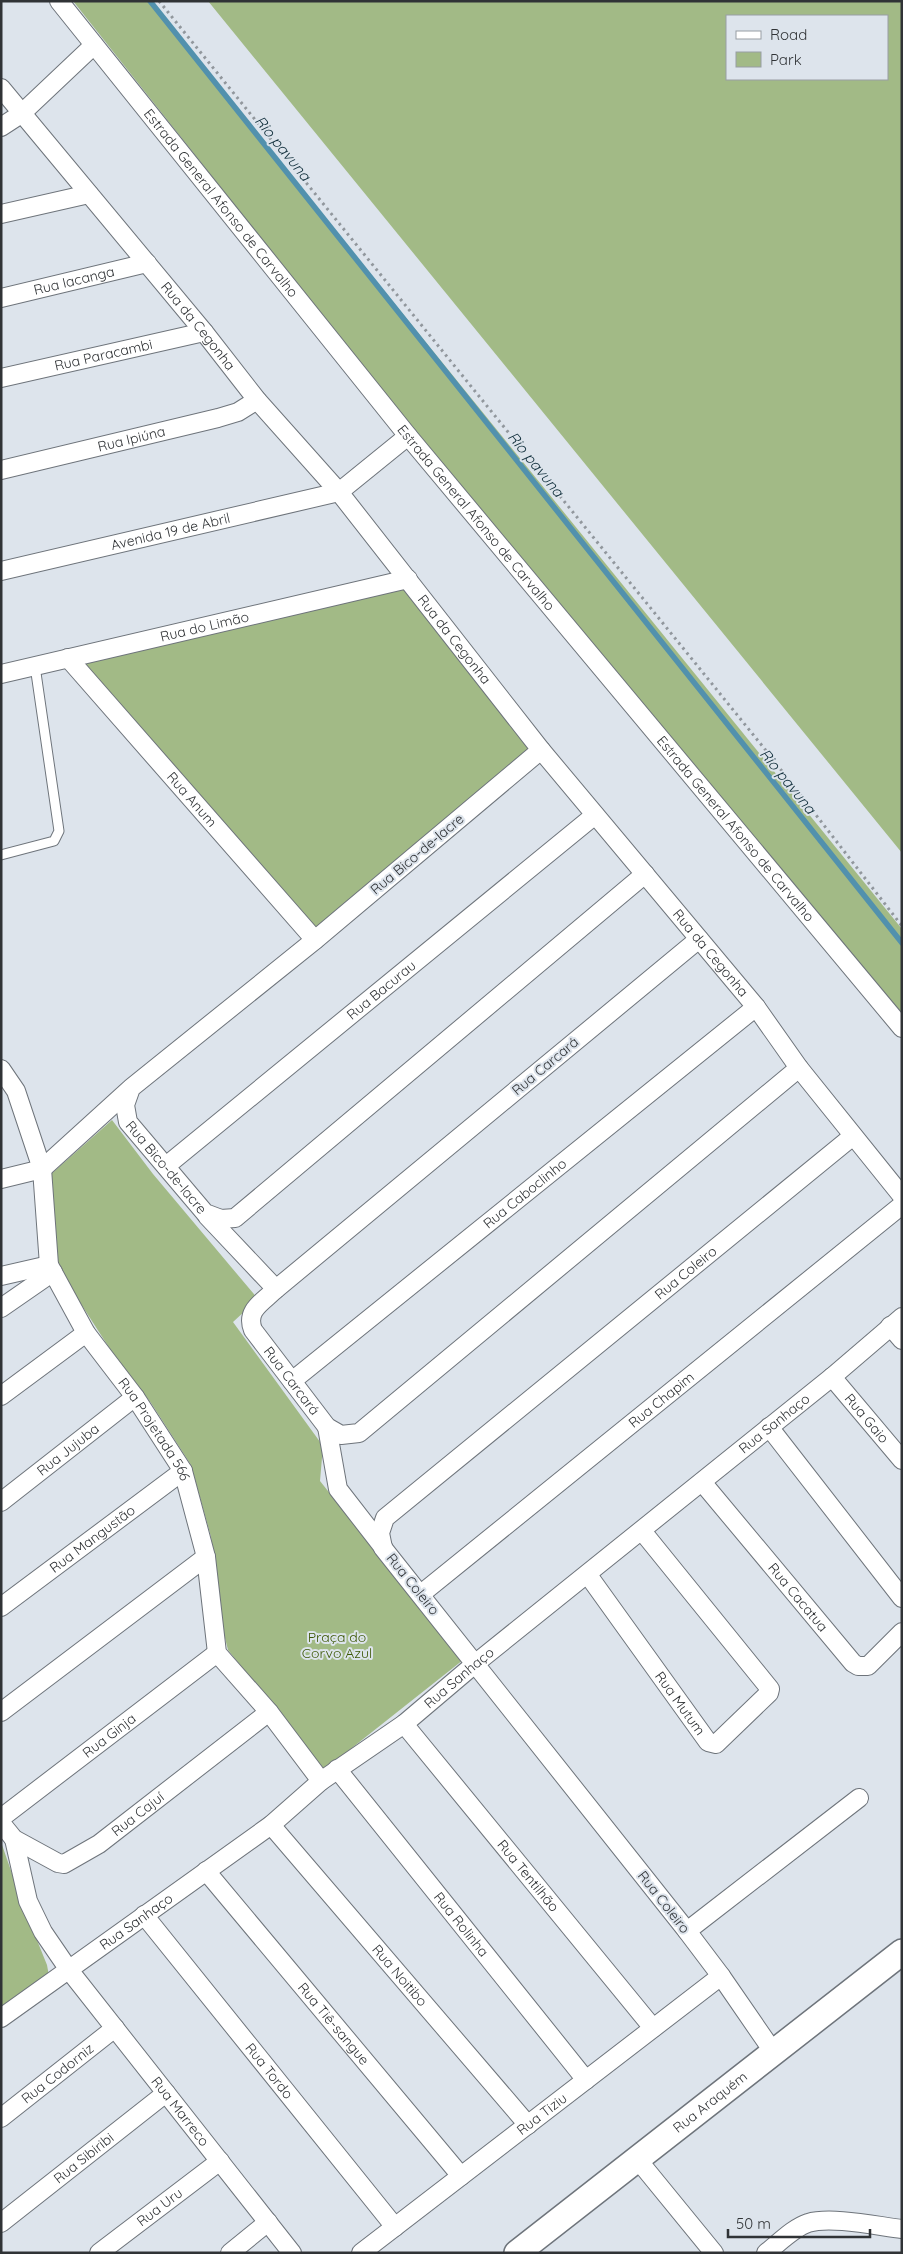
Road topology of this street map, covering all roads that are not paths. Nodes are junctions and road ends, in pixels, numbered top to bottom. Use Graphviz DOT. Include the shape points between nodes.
graph roads {
  1 [pos="59,1"];
  2 [pos="94,45"];
  3 [pos="1,88"];
  4 [pos="21,114"];
  5 [pos="1,127"];
  6 [pos="89,194"];
  7 [pos="1,214"];
  8 [pos="147,263"];
  9 [pos="1,298"];
  10 [pos="204,332"];
  11 [pos="1,378"];
  12 [pos="257,400"];
  13 [pos="408,436"];
  14 [pos="1,470"];
  15 [pos="339,492"];
  16 [pos="1,570"];
  17 [pos="408,579"];
  18 [pos="68,658"];
  19 [pos="34,666"];
  20 [pos="1,674"];
  21 [pos="541,750"];
  22 [pos="595,815"];
  23 [pos="1,855"];
  24 [pos="645,874"];
  25 [pos="699,939"];
  26 [pos="315,940"];
  27 [pos="756,1007"];
  28 [pos="902,1028"];
  29 [pos="800,1068"];
  30 [pos="1,1069"];
  31 [pos="131,1088"];
  32 [pos="9,1093"];
  33 [pos="853,1136"];
  34 [pos="166,1166"];
  35 [pos="42,1169"];
  36 [pos="1,1178"];
  37 [pos="902,1196"];
  38 [pos="902,1205"];
  39 [pos="205,1213"];
  40 [pos="51,1269"];
  41 [pos="1,1276"];
  42 [pos="276,1289"];
  43 [pos="1,1308"];
  44 [pos="896,1322"];
  45 [pos="86,1333"];
  46 [pos="902,1340"];
  47 [pos="832,1377"];
  48 [pos="292,1381"];
  49 [pos="1,1396"];
  50 [pos="135,1397"];
  51 [pos="327,1427"];
  52 [pos="769,1427"];
  53 [pos="902,1460"];
  54 [pos="183,1471"];
  55 [pos="702,1482"];
  56 [pos="1,1502"];
  57 [pos="642,1531"];
  58 [pos="383,1548"];
  59 [pos="206,1557"];
  60 [pos="588,1575"];
  61 [pos="421,1594"];
  62 [pos="902,1598"];
  63 [pos="1,1608"];
  64 [pos="902,1632"];
  65 [pos="217,1653"];
  66 [pos="476,1663"];
  67 [pos="1,1712"];
  68 [pos="269,1712"];
  69 [pos="404,1724"];
  70 [pos="337,1769"];
  71 [pos="321,1781"];
  72 [pos="859,1798"];
  73 [pos="1,1818"];
  74 [pos="1,1823"];
  75 [pos="271,1824"];
  76 [pos="14,1838"];
  77 [pos="206,1870"];
  78 [pos="144,1915"];
  79 [pos="687,1931"];
  80 [pos="902,1952"];
  81 [pos="69,1970"];
  82 [pos="721,1976"];
  83 [pos="1,2018"];
  84 [pos="115,2028"];
  85 [pos="654,2028"];
  86 [pos="774,2052"];
  87 [pos="586,2080"];
  88 [pos="166,2093"];
  89 [pos="1,2118"];
  90 [pos="528,2125"];
  91 [pos="638,2160"];
  92 [pos="220,2161"];
  93 [pos="461,2176"];
  94 [pos="1,2222"];
  95 [pos="268,2222"];
  96 [pos="395,2227"];
  97 [pos="902,2229"];
  98 [pos="99,2253"];
  99 [pos="230,2253"];
  100 [pos="292,2253"];
  101 [pos="362,2253"];
  102 [pos="518,2253"];
  103 [pos="714,2253"];
  104 [pos="766,2253"];
  1 -- 2 [label="street, Estrada General Afonso de Carvalho"];
  2 -- 4 [label="street"];
  2 -- 13 [label="street, Estrada General Afonso de Carvalho"];
  3 -- 4 [label="street, Rua da Cegonha"];
  4 -- 5 [label="street"];
  4 -- 6 [label="street, Rua da Cegonha"];
  6 -- 7 [label="street"];
  6 -- 8 [label="street, Rua da Cegonha"];
  8 -- 9 [label="street, Rua Iacanga"];
  8 -- 10 [label="street, Rua da Cegonha"];
  10 -- 11 [label="street, Rua Paracambi"];
  10 -- 12 [label="street, Rua da Cegonha"];
  12 -- 14 [label="street, Rua Ipiúna" via="238,412 218,418"];
  12 -- 15 [label="street, Rua da Cegonha"];
  13 -- 15 [label="street"];
  13 -- 28 [label="street, Estrada General Afonso de Carvalho"];
  15 -- 16 [label="street, Avenida 19 de Abril"];
  15 -- 17 [label="street, Rua da Cegonha"];
  17 -- 18 [label="street, Rua do Limão"];
  17 -- 21 [label="street, Rua da Cegonha"];
  18 -- 19 [label="street, Rua do Limão"];
  18 -- 26 [label="street, Rua Anum"];
  19 -- 20 [label="street, Rua do Limão"];
  19 -- 23 [label="lane" via="59,831 54,841"];
  21 -- 22 [label="street, Rua da Cegonha"];
  21 -- 26 [label="street, Rua Bico-de-lacre"];
  22 -- 24 [label="street, Rua da Cegonha"];
  22 -- 34 [label="street, Rua Bacurau"];
  24 -- 25 [label="street, Rua da Cegonha"];
  24 -- 39 [label="street, Rua Bico-de-lacre" via="235,1218 221,1219"];
  25 -- 27 [label="street, Rua da Cegonha"];
  25 -- 42 [label="street, Rua Carcará"];
  26 -- 31 [label="street, Rua Bico-de-lacre"];
  27 -- 29 [label="street, Rua da Cegonha"];
  27 -- 48 [label="street, Rua Caboclinho"];
  29 -- 33 [label="street, Rua da Cegonha"];
  29 -- 51 [label="street, Rua Carcará" via="359,1433 341,1435"];
  30 -- 32 [label="street, Rua Projetada 566"];
  31 -- 34 [label="street, Rua Bico-de-lacre" via="125,1105 128,1122"];
  31 -- 35 [label="street"];
  32 -- 35 [label="street, Rua Projetada 566"];
  33 -- 37 [label="street, Rua da Cegonha"];
  33 -- 58 [label="street, Rua Coleiro" via="385,1518 380,1533"];
  34 -- 39 [label="street, Rua Bico-de-lacre"];
  35 -- 36 [label="street"];
  35 -- 40 [label="street, Rua Projetada 566"];
  38 -- 61 [label="street, Rua Chapim"];
  39 -- 42 [label="street"];
  40 -- 41 [label="street"];
  40 -- 43 [label="street"];
  40 -- 45 [label="street, Rua Projetada 566"];
  42 -- 48 [label="street, Rua Carcará" via="251,1314 250,1319 253,1330"];
  44 -- 46 [label="street"];
  44 -- 47 [label="street, Rua Sanhaço"];
  45 -- 49 [label="street"];
  45 -- 50 [label="street, Rua Projetada 566"];
  47 -- 52 [label="street, Rua Sanhaço"];
  47 -- 53 [label="street, Rua Gaio"];
  48 -- 51 [label="street, Rua Carcará"];
  50 -- 54 [label="street, Rua Projetada 566"];
  50 -- 56 [label="street, Rua Jujuba"];
  51 -- 58 [label="street" via="338,1489"];
  52 -- 55 [label="street, Rua Sanhaço"];
  52 -- 62 [label="street"];
  54 -- 59 [label="street, Rua Projetada 566"];
  54 -- 63 [label="street, Rua Mangustão"];
  55 -- 57 [label="street, Rua Sanhaço"];
  55 -- 64 [label="street, Rua Cacatua" via="858,1666 868,1666"];
  57 -- 60 [label="street, Rua Sanhaço"];
  57 -- 60 [label="street, Rua Mutum" via="770,1689 716,1744 708,1742"];
  58 -- 61 [label="street, Rua Coleiro"];
  59 -- 65 [label="street, Rua Projetada 566"];
  59 -- 67 [label="street"];
  60 -- 66 [label="street, Rua Sanhaço"];
  61 -- 66 [label="street, Rua Coleiro"];
  65 -- 68 [label="street"];
  65 -- 73 [label="street, Rua Ginja"];
  66 -- 69 [label="street, Rua Sanhaço"];
  66 -- 79 [label="street, Rua Coleiro"];
  68 -- 71 [label="street"];
  68 -- 76 [label="street, Rua Cajuí" via="98,1844 71,1861 58,1863"];
  69 -- 70 [label="street, Rua Sanhaço"];
  69 -- 85 [label="street, Rua Tentilhão"];
  70 -- 71 [label="street, Rua Sanhaço"];
  70 -- 87 [label="street, Rua Rolinha"];
  71 -- 75 [label="street, Rua Sanhaço"];
  72 -- 79 [label="street"];
  74 -- 76 [label="street, Rua Cajuí"];
  75 -- 77 [label="street, Rua Sanhaço"];
  75 -- 90 [label="street, Rua Noitibo"];
  76 -- 81 [label="street, Rua Marreco" via="28,1901 43,1932"];
  77 -- 78 [label="street, Rua Sanhaço"];
  77 -- 93 [label="street, Rua Tiê-sangue"];
  78 -- 81 [label="street, Rua Sanhaço"];
  78 -- 96 [label="street, Rua Tordo"];
  79 -- 82 [label="street, Rua Coleiro"];
  80 -- 86 [label="street, Rua Araquém"];
  81 -- 83 [label="street, Rua Sanhaço"];
  81 -- 84 [label="street, Rua Marreco"];
  82 -- 85 [label="street, Rua Tiziu"];
  82 -- 86 [label="street, Rua Coleiro"];
  84 -- 88 [label="street, Rua Marreco"];
  84 -- 89 [label="street, Rua Codorniz"];
  85 -- 87 [label="street, Rua Tiziu"];
  86 -- 91 [label="street, Rua Araquém"];
  87 -- 90 [label="street, Rua Tiziu"];
  88 -- 92 [label="street, Rua Marreco"];
  88 -- 94 [label="street, Rua Sibiribi"];
  90 -- 93 [label="street, Rua Tiziu"];
  91 -- 102 [label="street, Rua Araquém"];
  91 -- 103 [label="street"];
  92 -- 95 [label="street, Rua Marreco"];
  92 -- 98 [label="street, Rua Uru"];
  93 -- 96 [label="street, Rua Tiziu"];
  95 -- 99 [label="street"];
  95 -- 100 [label="street, Rua Marreco"];
  96 -- 101 [label="street, Rua Tiziu"];
  97 -- 104 [label="street" via="823,2220 806,2223"];
}
